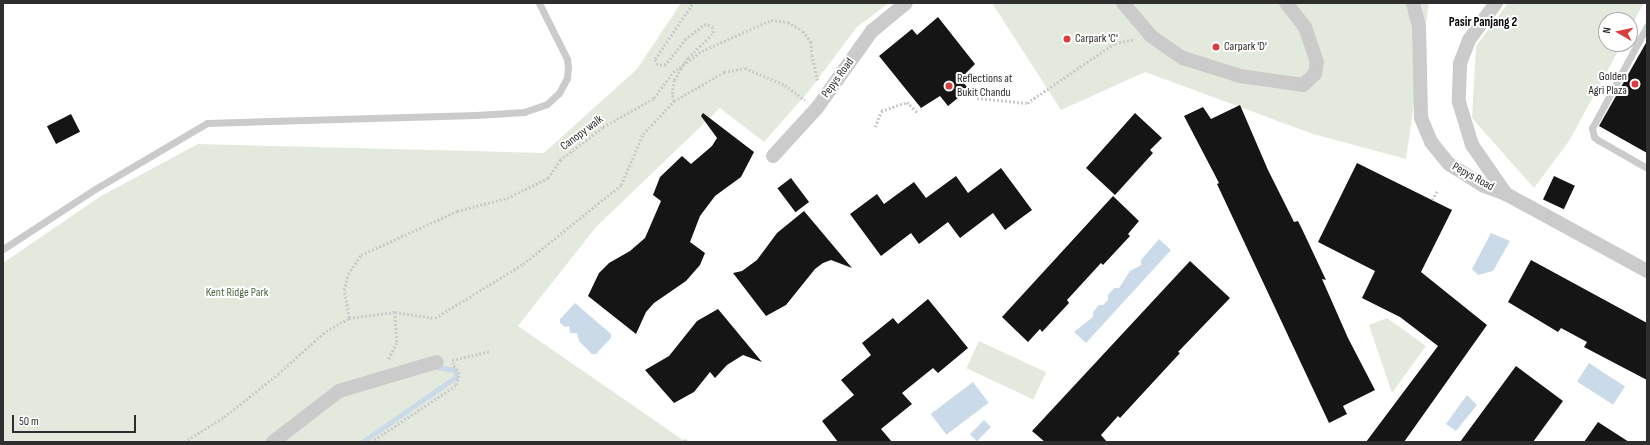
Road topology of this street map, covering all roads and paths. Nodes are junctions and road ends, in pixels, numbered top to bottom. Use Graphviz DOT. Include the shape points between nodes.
graph roads {
  1 [pos="539,3"];
  2 [pos="694,3"];
  3 [pos="906,3"];
  4 [pos="1123,3"];
  5 [pos="1286,3"];
  6 [pos="1413,3"];
  7 [pos="1496,3"];
  8 [pos="1647,26"];
  9 [pos="1115,43"];
  10 [pos="827,94"];
  11 [pos="800,96"];
  12 [pos="977,98"];
  13 [pos="674,101"];
  14 [pos="918,113"];
  15 [pos="875,127"];
  16 [pos="773,156"];
  17 [pos="1647,168"];
  18 [pos="1437,191"];
  19 [pos="1506,194"];
  20 [pos="1432,200"];
  21 [pos="3,249"];
  22 [pos="1647,271"];
  23 [pos="395,312"];
  24 [pos="349,318"];
  25 [pos="490,351"];
  26 [pos="442,361"];
  27 [pos="453,364"];
  28 [pos="378,380"];
  29 [pos="184,442"];
  30 [pos="273,442"];
  31 [pos="371,442"];
  1 -- 21 [label="lane" via="568,67 567,78 559,93 546,104 524,112 476,115 207,123 95,189"];
  2 -- 13 [label="path" via="655,59 657,65 666,65 682,43 706,24 713,28 713,33 688,58 674,80"];
  3 -- 10 [label="street, Pepys Road" via="872,31"];
  4 -- 5 [label="street" via="1151,36 1183,58 1240,76 1303,85 1315,74 1317,62 1305,27"];
  6 -- 19 [label="street, Pepys Road" via="1419,27 1421,118 1431,142 1449,164 1484,186"];
  7 -- 19 [label="street" via="1469,40 1460,64 1459,102 1472,145"];
  8 -- 17 [label="lane" via="1595,121 1592,132 1598,140"];
  9 -- 12 [label="path" via="1027,103"];
  10 -- 16 [label="street, Pepys Road"];
  10 -- 24 [label="path, Canopy walk, bridge" via="820,84 812,56 812,42 803,31 788,22 771,20 702,51 673,72 654,98 603,127 560,160 548,178 507,198 457,211 361,255 348,274 344,290"];
  11 -- 13 [label="path" via="785,85 745,68 724,72"];
  13 -- 23 [label="path" via="643,134 621,185 523,264 435,318"];
  14 -- 15 [label="path" via="907,102 880,111"];
  18 -- 20 [label="path"];
  19 -- 22 [label="street, Pepys Road"];
  23 -- 24 [label="path"];
  23 -- 28 [label="path" via="397,343"];
  24 -- 29 [label="path" via="326,331 224,418"];
  25 -- 26 [label="path"];
  26 -- 28 [label="street"];
  27 -- 31 [label="path" via="459,374 456,386"];
  28 -- 30 [label="street" via="339,391"];
}
